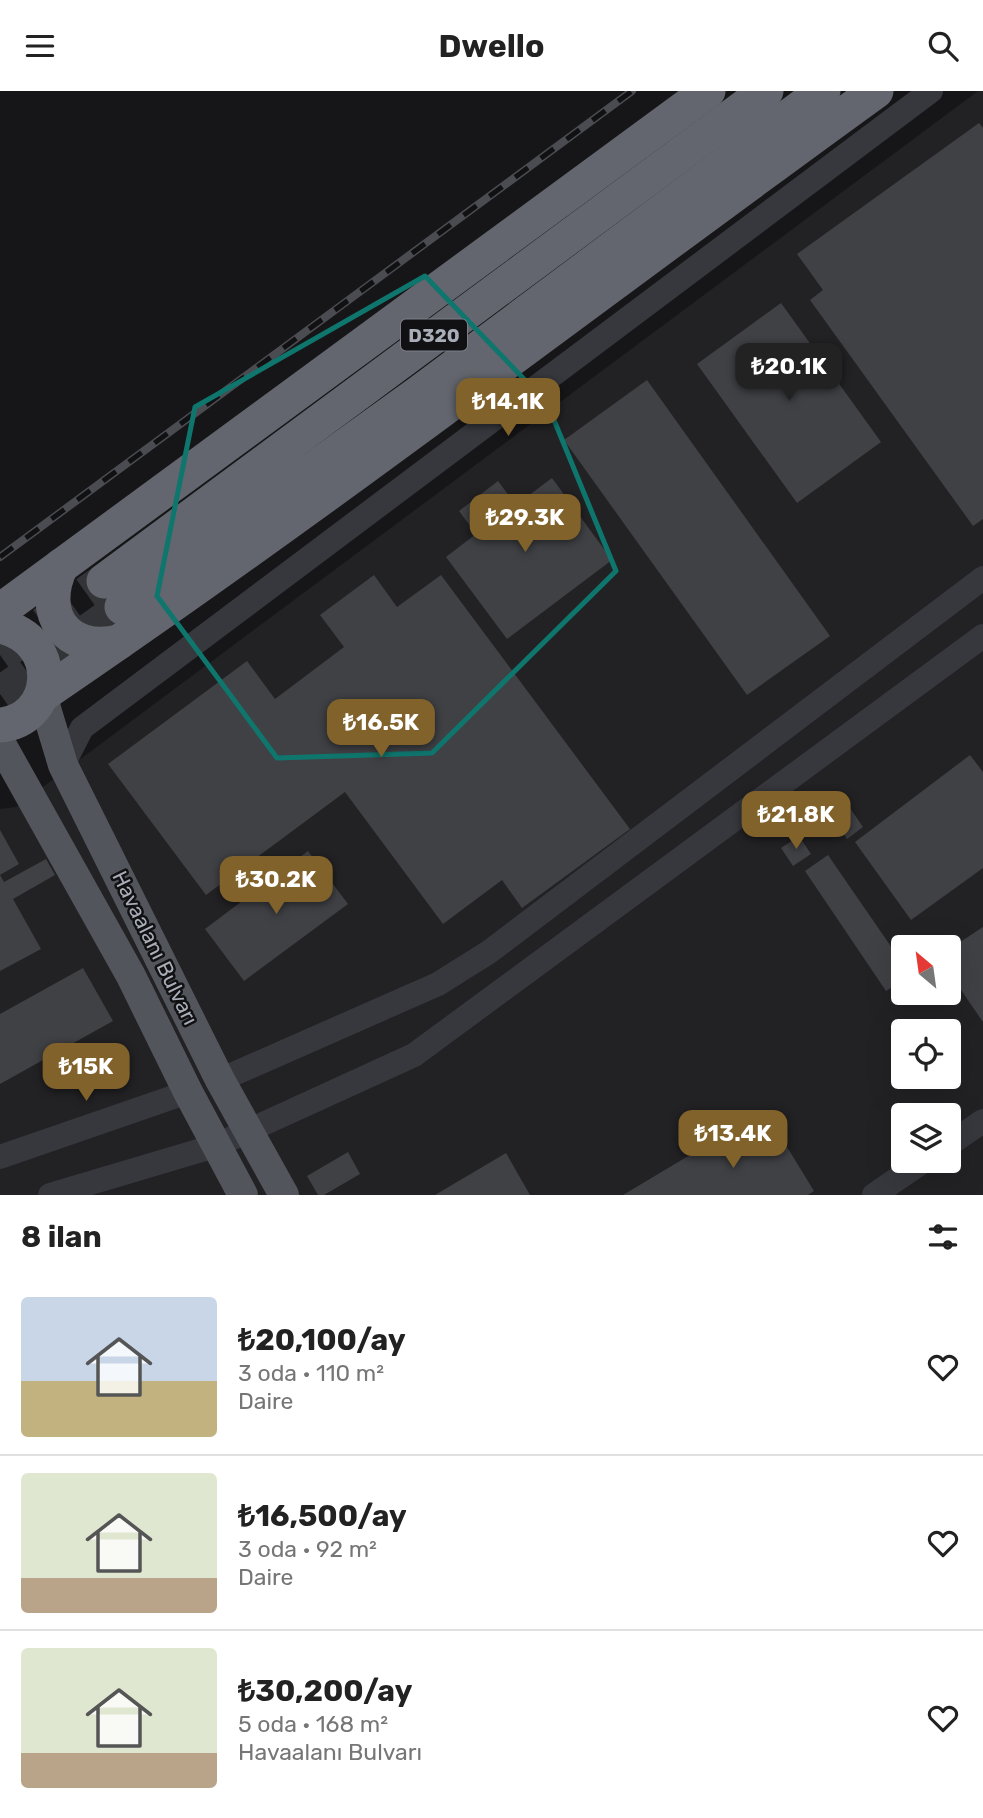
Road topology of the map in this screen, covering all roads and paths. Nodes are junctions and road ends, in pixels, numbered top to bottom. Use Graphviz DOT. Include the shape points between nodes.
graph roads {
  1 [pos="708,91"];
  2 [pos="766,91"];
  3 [pos="823,91"];
  4 [pos="876,91"];
  5 [pos="930,91"];
  6 [pos="61,566"];
  7 [pos="983,578"];
  8 [pos="0,611"];
  9 [pos="0,626"];
  10 [pos="983,636"];
  11 [pos="119,642"];
  12 [pos="41,695"];
  13 [pos="0,725"];
  14 [pos="0,742"];
  15 [pos="62,765"];
  16 [pos="220,1080"];
  17 [pos="188,1092"];
  18 [pos="983,1121"];
  19 [pos="248,1130"];
  20 [pos="961,1136"];
  21 [pos="215,1146"];
  22 [pos="0,1157"];
  23 [pos="906,1173"];
  24 [pos="50,1195"];
  25 [pos="243,1195"];
  26 [pos="284,1195"];
  27 [pos="874,1195"];
  1 -- 6 [label="highway"];
  2 -- 3 [label="highway, D320" via="113,594 419,393"];
  4 -- 11 [label="highway"];
  5 -- 15 [label="street" via="82,728"];
  6 -- 8 [label="highway"];
  6 -- 11 [label="highway" via="51,596 57,622 87,641"];
  7 -- 16 [label="street" via="489,952 438,984"];
  9 -- 12 [label="highway" via="21,633 38,649 44,664"];
  10 -- 19 [label="street" via="414,1055"];
  11 -- 12 [label="highway"];
  12 -- 13 [label="highway" via="21,718"];
  12 -- 15 [label="main road, Havaalanı Bulvarı"];
  14 -- 17 [label="main road, Havaalanı Bulvarı" via="131,976"];
  15 -- 16 [label="main road, Havaalanı Bulvarı"];
  16 -- 17 [label="main road"];
  16 -- 19 [label="main road, Havaalanı Bulvarı"];
  17 -- 21 [label="main road, Havaalanı Bulvarı"];
  17 -- 22 [label="street"];
  18 -- 20 [label="street"];
  19 -- 21 [label="street"];
  19 -- 26 [label="main road, Havaalanı Bulvarı"];
  21 -- 24 [label="street"];
  21 -- 25 [label="main road, Havaalanı Bulvarı"];
  23 -- 27 [label="street"];
}
